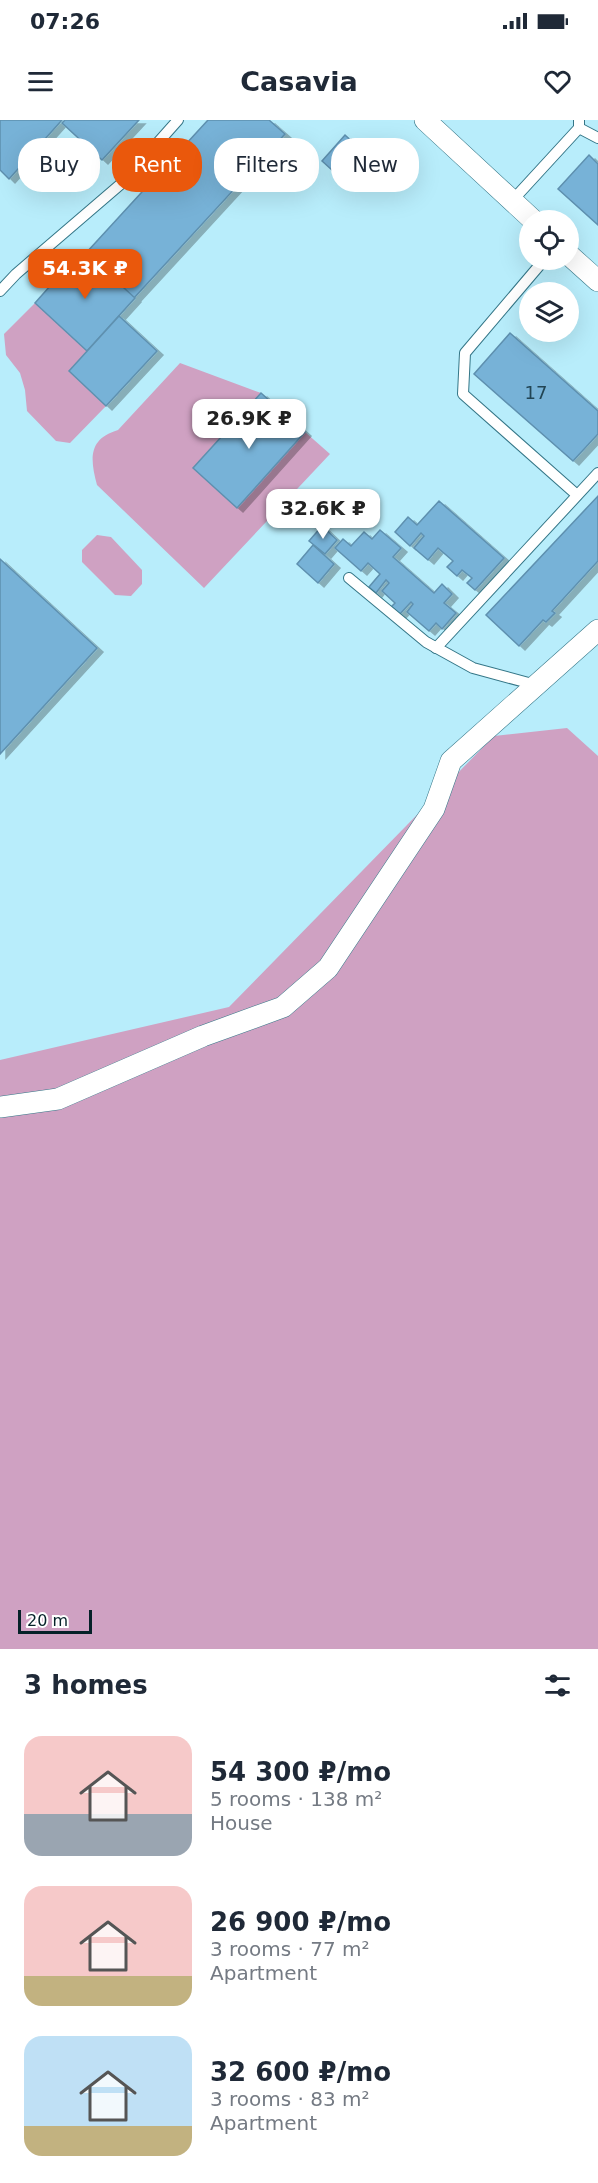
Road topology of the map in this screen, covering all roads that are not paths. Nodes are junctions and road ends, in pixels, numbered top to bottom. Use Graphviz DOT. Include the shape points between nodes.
graph roads {
  1 [pos="178,120"];
  2 [pos="425,120"];
  3 [pos="579,124"];
  4 [pos="598,138"];
  5 [pos="512,201"];
  6 [pos="522,210"];
  7 [pos="579,264"];
  8 [pos="536,270"];
  9 [pos="598,281"];
  10 [pos="0,291"];
  11 [pos="598,473"];
  12 [pos="577,495"];
  13 [pos="349,578"];
  14 [pos="598,630"];
  15 [pos="436,648"];
  16 [pos="537,685"];
  17 [pos="0,1107"];
  1 -- 10 [label="lane" via="122,183"];
  2 -- 5 [label="street"];
  3 -- 4 [label="lane"];
  3 -- 5 [label="lane"];
  5 -- 6 [label="street"];
  7 -- 9 [label="street"];
  8 -- 12 [label="lane" via="465,353 463,394"];
  11 -- 12 [label="lane"];
  12 -- 15 [label="lane"];
  13 -- 15 [label="lane"];
  14 -- 16 [label="street"];
  15 -- 16 [label="lane" via="473,668"];
  16 -- 17 [label="street" via="452,761 434,809 328,968 283,1007 203,1036 58,1099"];
}
